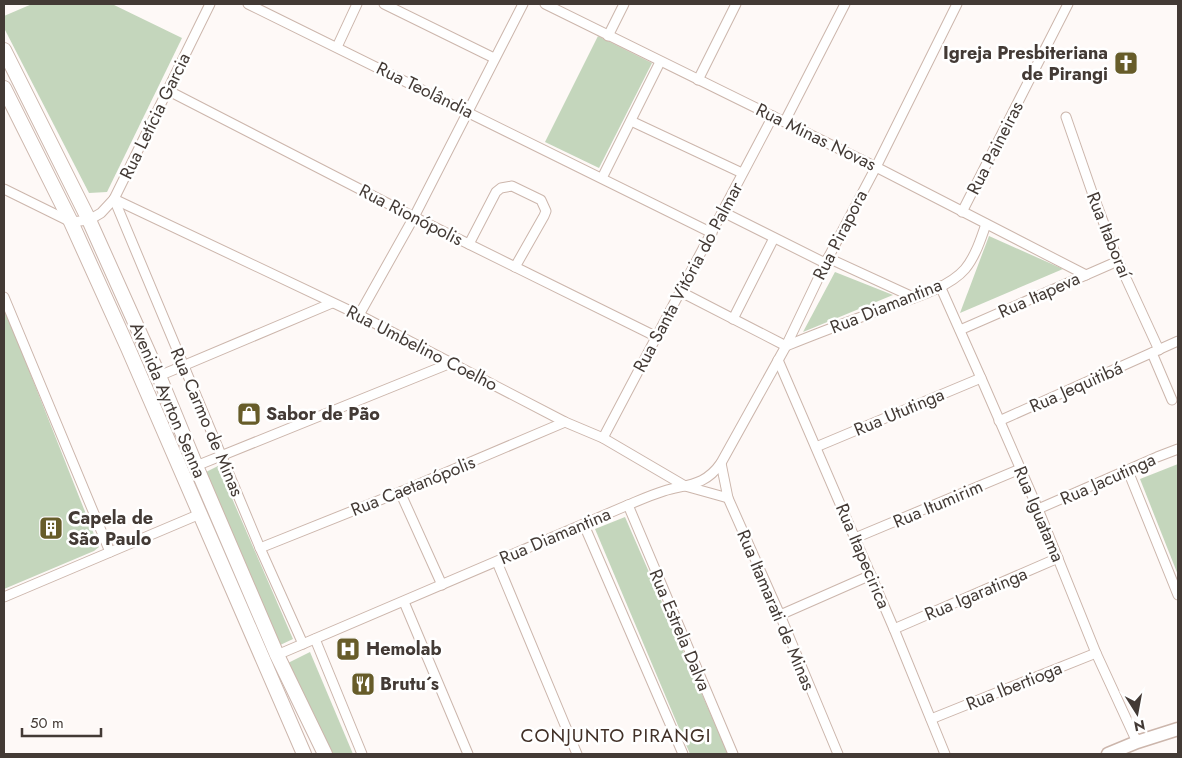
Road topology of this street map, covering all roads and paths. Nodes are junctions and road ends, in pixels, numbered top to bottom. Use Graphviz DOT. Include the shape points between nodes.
graph roads {
  1 [pos="210,4"];
  2 [pos="248,4"];
  3 [pos="357,4"];
  4 [pos="384,4"];
  5 [pos="523,4"];
  6 [pos="545,4"];
  7 [pos="624,4"];
  8 [pos="736,4"];
  9 [pos="845,4"];
  10 [pos="957,4"];
  11 [pos="1068,4"];
  12 [pos="608,36"];
  13 [pos="337,47"];
  14 [pos="4,50"];
  15 [pos="494,58"];
  16 [pos="660,62"];
  17 [pos="698,80"];
  18 [pos="4,88"];
  19 [pos="167,90"];
  20 [pos="468,112"];
  21 [pos="772,116"];
  22 [pos="1066,117"];
  23 [pos="631,121"];
  24 [pos="785,122"];
  25 [pos="876,167"];
  26 [pos="742,173"];
  27 [pos="602,178"];
  28 [pos="4,189"];
  29 [pos="114,199"];
  30 [pos="723,212"];
  31 [pos="962,212"];
  32 [pos="414,217"];
  33 [pos="89,220"];
  34 [pos="71,222"];
  35 [pos="986,224"];
  36 [pos="712,233"];
  37 [pos="774,238"];
  38 [pos="469,244"];
  39 [pos="827,261"];
  40 [pos="1118,261"];
  41 [pos="515,267"];
  42 [pos="1086,275"];
  43 [pos="940,286"];
  44 [pos="681,292"];
  45 [pos="4,297"];
  46 [pos="913,297"];
  47 [pos="332,303"];
  48 [pos="360,316"];
  49 [pos="733,319"];
  50 [pos="960,330"];
  51 [pos="657,337"];
  52 [pos="144,341"];
  53 [pos="1178,341"];
  54 [pos="786,346"];
  55 [pos="128,348"];
  56 [pos="1155,351"];
  57 [pos="778,360"];
  58 [pos="451,363"];
  59 [pos="183,366"];
  60 [pos="159,376"];
  61 [pos="981,378"];
  62 [pos="1172,400"];
  63 [pos="1000,421"];
  64 [pos="565,422"];
  65 [pos="603,438"];
  66 [pos="816,447"];
  67 [pos="1178,449"];
  68 [pos="221,456"];
  69 [pos="721,463"];
  70 [pos="196,466"];
  71 [pos="1020,469"];
  72 [pos="1128,471"];
  73 [pos="685,486"];
  74 [pos="400,492"];
  75 [pos="728,498"];
  76 [pos="628,505"];
  77 [pos="1038,509"];
  78 [pos="200,514"];
  79 [pos="584,525"];
  80 [pos="855,538"];
  81 [pos="260,548"];
  82 [pos="110,552"];
  83 [pos="1058,558"];
  84 [pos="497,562"];
  85 [pos="871,575"];
  86 [pos="442,585"];
  87 [pos="1178,595"];
  88 [pos="4,597"];
  89 [pos="404,602"];
  90 [pos="780,615"];
  91 [pos="894,629"];
  92 [pos="315,639"];
  93 [pos="302,644"];
  94 [pos="1096,653"];
  95 [pos="277,655"];
  96 [pos="931,719"];
  97 [pos="1178,729"];
  98 [pos="1137,742"];
  99 [pos="304,754"];
  100 [pos="325,754"];
  101 [pos="362,754"];
  102 [pos="468,754"];
  103 [pos="577,754"];
  104 [pos="683,754"];
  105 [pos="733,754"];
  106 [pos="838,754"];
  107 [pos="945,754"];
  108 [pos="1108,754"];
  1 -- 19 [label="street, Rua Letícia Garcia"];
  2 -- 13 [label="street, Rua Teolândia"];
  3 -- 13 [label="street"];
  4 -- 15 [label="street"];
  5 -- 15 [label="street"];
  6 -- 12 [label="street, Rua Minas Novas"];
  7 -- 12 [label="street"];
  8 -- 17 [label="street"];
  9 -- 24 [label="street"];
  10 -- 25 [label="street, Rua Pirapora"];
  11 -- 31 [label="street, Rua Paineiras"];
  12 -- 16 [label="street, Rua Minas Novas"];
  13 -- 20 [label="street, Rua Teolândia"];
  14 -- 33 [label="main road, Avenida Ayrton Senna"];
  15 -- 20 [label="street"];
  16 -- 17 [label="street, Rua Minas Novas"];
  16 -- 23 [label="street"];
  17 -- 21 [label="street, Rua Minas Novas"];
  18 -- 34 [label="main road, Avenida Ayrton Senna"];
  19 -- 29 [label="street, Rua Letícia Garcia"];
  19 -- 32 [label="street, Rua Rionópolis"];
  20 -- 27 [label="street, Rua Teolândia"];
  20 -- 32 [label="street"];
  21 -- 24 [label="street, Rua Minas Novas"];
  21 -- 26 [label="street, Rua Santa Vitória do Palmar"];
  22 -- 40 [label="street, Rua Itaboraí"];
  23 -- 26 [label="street"];
  23 -- 27 [label="street"];
  24 -- 25 [label="street, Rua Minas Novas"];
  25 -- 31 [label="street, Rua Minas Novas"];
  25 -- 39 [label="street, Rua Pirapora"];
  26 -- 30 [label="street, Rua Santa Vitória do Palmar"];
  27 -- 36 [label="street, Rua Teolândia"];
  28 -- 34 [label="street"];
  29 -- 33 [label="street, Rua Letícia Garcia"];
  29 -- 47 [label="street, Rua Umbelino Coelho"];
  29 -- 59 [label="street, Rua Carmo de Minas"];
  30 -- 36 [label="street, Rua Santa Vitória do Palmar"];
  30 -- 37 [label="street"];
  31 -- 35 [label="street, Rua Minas Novas"];
  32 -- 38 [label="street, Rua Rionópolis"];
  32 -- 48 [label="street"];
  33 -- 34 [label="street"];
  33 -- 52 [label="main road, Avenida Ayrton Senna"];
  34 -- 55 [label="main road, Avenida Ayrton Senna"];
  35 -- 42 [label="street, Rua Minas Novas"];
  35 -- 43 [label="street, Rua Diamantina" via="965,269"];
  36 -- 44 [label="street, Rua Santa Vitória do Palmar"];
  37 -- 39 [label="street"];
  37 -- 49 [label="street"];
  38 -- 41 [label="street, Rua Rionópolis"];
  38 -- 41 [label="street" via="501,188 512,186 541,200 544,216"];
  39 -- 46 [label="street"];
  39 -- 54 [label="street, Rua Pirapora"];
  40 -- 42 [label="street, Rua Itapeva"];
  40 -- 56 [label="street, Rua Itaboraí"];
  41 -- 51 [label="street, Rua Rionópolis"];
  42 -- 50 [label="street, Rua Itapeva"];
  43 -- 46 [label="street, Rua Diamantina"];
  43 -- 50 [label="street, Rua Iguatama"];
  44 -- 49 [label="street"];
  44 -- 51 [label="street, Rua Santa Vitória do Palmar"];
  45 -- 82 [label="street"];
  46 -- 54 [label="street, Rua Diamantina"];
  47 -- 48 [label="street, Rua Umbelino Coelho"];
  47 -- 59 [label="street"];
  48 -- 58 [label="street, Rua Umbelino Coelho"];
  49 -- 54 [label="street"];
  50 -- 61 [label="street, Rua Iguatama"];
  51 -- 65 [label="street, Rua Santa Vitória do Palmar"];
  52 -- 55 [label="main road"];
  52 -- 60 [label="main road, Avenida Ayrton Senna"];
  53 -- 56 [label="street, Rua Jequitibá"];
  54 -- 57 [label="street, Rua Pirapora"];
  55 -- 78 [label="main road, Avenida Ayrton Senna"];
  56 -- 62 [label="street"];
  56 -- 63 [label="street, Rua Jequitibá"];
  57 -- 66 [label="street, Rua Itapecirica"];
  57 -- 69 [label="street, Rua Diamantina"];
  58 -- 64 [label="street, Rua Umbelino Coelho"];
  58 -- 68 [label="street"];
  59 -- 60 [label="street"];
  59 -- 68 [label="street, Rua Carmo de Minas"];
  60 -- 70 [label="main road, Avenida Ayrton Senna"];
  61 -- 63 [label="street, Rua Iguatama"];
  61 -- 66 [label="street, Rua Ututinga"];
  63 -- 71 [label="street, Rua Iguatama"];
  64 -- 65 [label="street, Rua Umbelino Coelho"];
  64 -- 74 [label="street, Rua Caetanópolis"];
  65 -- 73 [label="street, Rua Umbelino Coelho"];
  66 -- 80 [label="street, Rua Itapecirica"];
  67 -- 72 [label="street, Rua Jacutinga"];
  68 -- 70 [label="street"];
  68 -- 81 [label="street, Rua Carmo de Minas"];
  69 -- 73 [label="street, Rua Diamantina" via="705,480"];
  69 -- 75 [label="street, Rua Itamarati de Minas"];
  70 -- 95 [label="main road, Avenida Ayrton Senna"];
  71 -- 77 [label="street, Rua Iguatama"];
  71 -- 80 [label="street, Rua Itumirim"];
  72 -- 77 [label="street, Rua Jacutinga"];
  72 -- 87 [label="street"];
  73 -- 75 [label="street, Rua Umbelino Coelho"];
  73 -- 76 [label="street, Rua Diamantina"];
  74 -- 81 [label="street, Rua Caetanópolis"];
  74 -- 86 [label="street"];
  75 -- 90 [label="street, Rua Itamarati de Minas"];
  76 -- 79 [label="street, Rua Diamantina"];
  76 -- 105 [label="street, Rua Estrela Dalva"];
  77 -- 83 [label="street, Rua Iguatama"];
  78 -- 82 [label="street"];
  78 -- 99 [label="main road, Avenida Ayrton Senna"];
  79 -- 84 [label="street, Rua Diamantina"];
  79 -- 104 [label="street"];
  80 -- 85 [label="street, Rua Itapecirica"];
  81 -- 93 [label="street, Rua Carmo de Minas"];
  82 -- 88 [label="street"];
  83 -- 91 [label="street, Rua Igaratinga"];
  83 -- 94 [label="street, Rua Iguatama"];
  84 -- 86 [label="street, Rua Diamantina"];
  84 -- 103 [label="street"];
  85 -- 90 [label="street"];
  85 -- 91 [label="street, Rua Itapecirica"];
  86 -- 89 [label="street, Rua Diamantina"];
  89 -- 92 [label="street, Rua Diamantina"];
  89 -- 102 [label="street"];
  90 -- 106 [label="street, Rua Itamarati de Minas"];
  91 -- 96 [label="street, Rua Itapecirica"];
  92 -- 93 [label="street, Rua Diamantina"];
  92 -- 101 [label="street"];
  93 -- 95 [label="street, Rua Diamantina"];
  94 -- 96 [label="street, Rua Ibertioga"];
  94 -- 98 [label="street, Rua Iguatama"];
  95 -- 100 [label="main road, Avenida Ayrton Senna"];
  96 -- 107 [label="street, Rua Itapecirica"];
  97 -- 98 [label="street"];
  98 -- 108 [label="street"];
}
